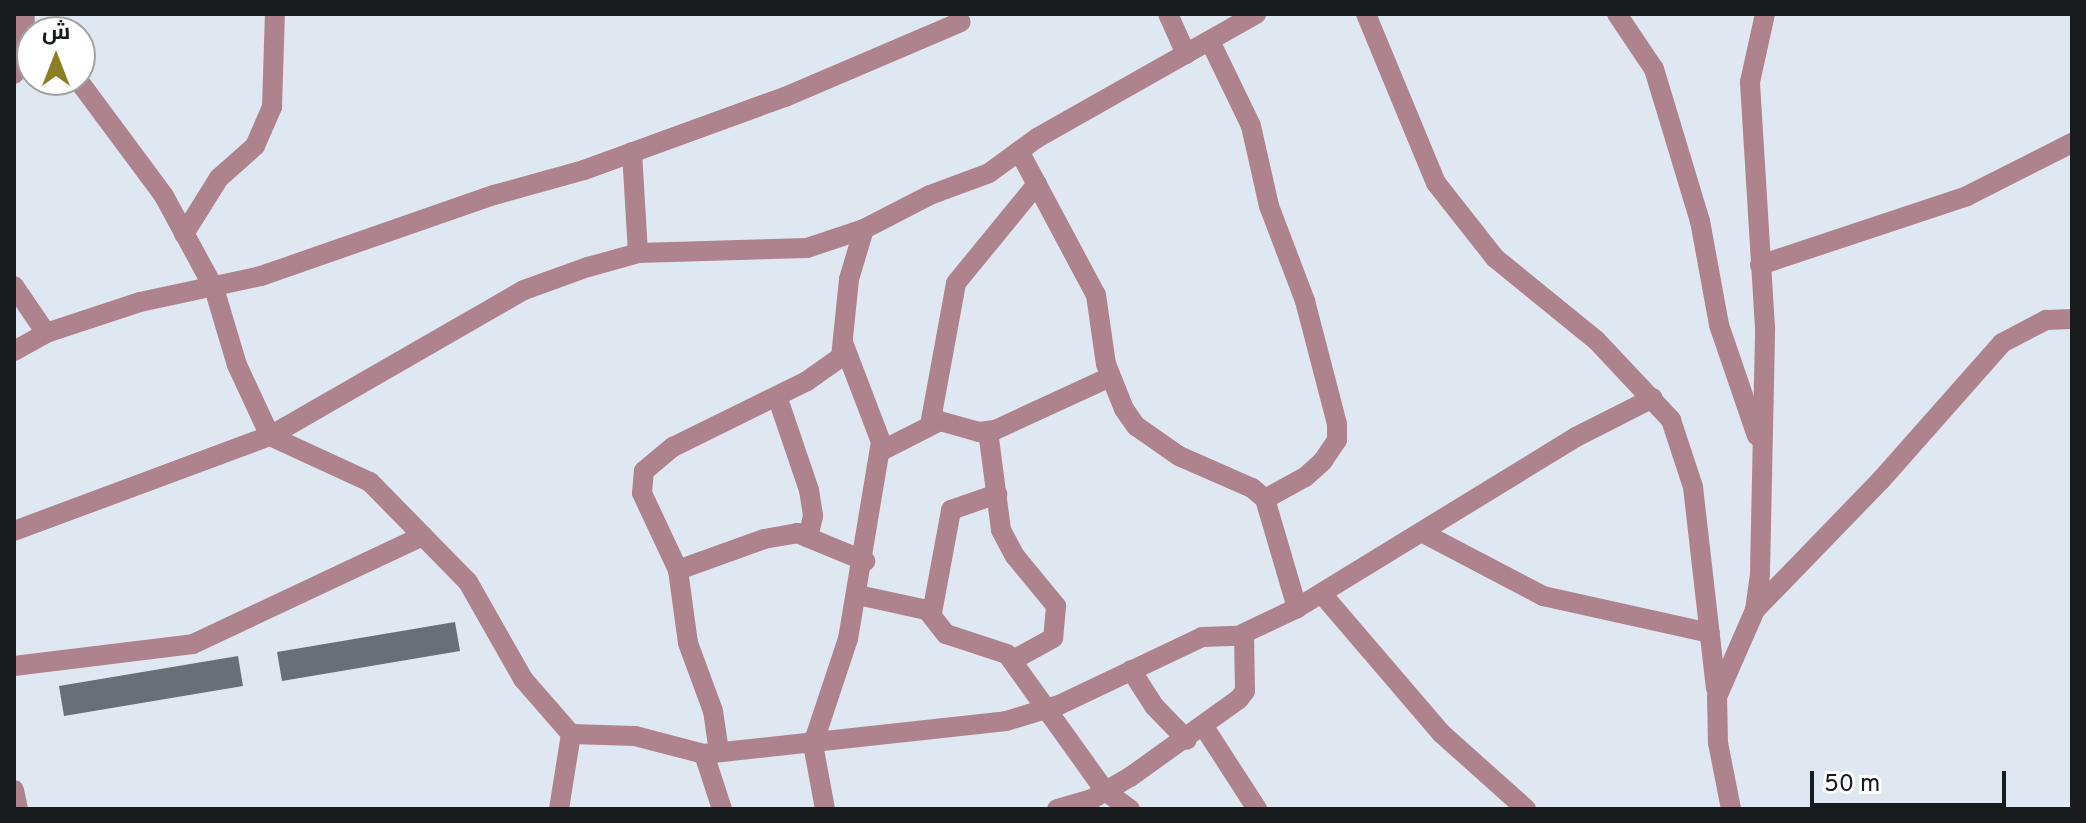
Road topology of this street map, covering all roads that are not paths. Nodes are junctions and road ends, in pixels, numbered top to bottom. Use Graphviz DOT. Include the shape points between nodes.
graph roads {
  1 [pos="275,14"];
  2 [pos="1168,14"];
  3 [pos="1256,14"];
  4 [pos="1366,14"];
  5 [pos="1617,14"];
  6 [pos="1765,14"];
  7 [pos="961,22"];
  8 [pos="1210,41"];
  9 [pos="1186,54"];
  10 [pos="90,96"];
  11 [pos="2072,143"];
  12 [pos="1019,151"];
  13 [pos="632,152"];
  14 [pos="1037,184"];
  15 [pos="864,229"];
  16 [pos="184,234"];
  17 [pos="638,253"];
  18 [pos="1760,265"];
  19 [pos="14,286"];
  20 [pos="214,288"];
  21 [pos="2072,319"];
  22 [pos="46,333"];
  23 [pos="844,345"];
  24 [pos="14,351"];
  25 [pos="1110,377"];
  26 [pos="777,396"];
  27 [pos="1653,398"];
  28 [pos="930,425"];
  29 [pos="988,431"];
  30 [pos="270,436"];
  31 [pos="881,451"];
  32 [pos="1763,451"];
  33 [pos="997,494"];
  34 [pos="1265,499"];
  35 [pos="14,531"];
  36 [pos="1423,533"];
  37 [pos="423,536"];
  38 [pos="808,537"];
  39 [pos="865,561"];
  40 [pos="678,570"];
  41 [pos="1322,594"];
  42 [pos="858,595"];
  43 [pos="1297,608"];
  44 [pos="1755,610"];
  45 [pos="932,613"];
  46 [pos="1710,633"];
  47 [pos="1244,634"];
  48 [pos="1013,660"];
  49 [pos="14,666"];
  50 [pos="1131,670"];
  51 [pos="1717,697"];
  52 [pos="1049,708"];
  53 [pos="1204,727"];
  54 [pos="571,734"];
  55 [pos="1187,740"];
  56 [pos="813,744"];
  57 [pos="712,753"];
  58 [pos="14,790"];
  59 [pos="1105,791"];
  60 [pos="18,809"];
  61 [pos="559,809"];
  62 [pos="722,809"];
  63 [pos="825,809"];
  64 [pos="1057,809"];
  65 [pos="1130,809"];
  66 [pos="1257,809"];
  67 [pos="1526,809"];
  68 [pos="1731,809"];
  1 -- 16 [label="street" via="272,107 255,146 219,178"];
  2 -- 9 [label="street"];
  3 -- 8 [label="street"];
  4 -- 27 [label="street" via="1436,183 1495,258 1596,340"];
  5 -- 32 [label="street" via="1654,69 1700,221 1719,325"];
  6 -- 18 [label="street" via="1750,82"];
  7 -- 13 [label="street" via="785,97"];
  8 -- 9 [label="street"];
  8 -- 34 [label="street" via="1251,126 1269,206 1305,301 1337,424 1337,440 1323,461"];
  9 -- 12 [label="street"];
  10 -- 16 [label="street" via="164,196"];
  11 -- 18 [label="street" via="1967,196"];
  12 -- 14 [label="street"];
  12 -- 15 [label="street" via="972,182 930,195"];
  13 -- 17 [label="street"];
  13 -- 20 [label="street"];
  14 -- 25 [label="street" via="1096,295"];
  14 -- 28 [label="street" via="956,283"];
  15 -- 17 [label="street" via="807,248"];
  15 -- 23 [label="street" via="849,279"];
  16 -- 20 [label="street"];
  17 -- 30 [label="street" via="524,290"];
  18 -- 32 [label="street"];
  19 -- 22 [label="street"];
  20 -- 22 [label="street" via="140,302"];
  20 -- 30 [label="street" via="237,365"];
  21 -- 44 [label="street" via="2046,320 2002,343 1881,480"];
  22 -- 24 [label="street"];
  23 -- 26 [label="street" via="833,365"];
  23 -- 31 [label="street" via="876,424"];
  25 -- 29 [label="street"];
  25 -- 34 [label="street" via="1136,426 1202,469 1243,483"];
  26 -- 38 [label="street" via="809,490 813,516"];
  26 -- 40 [label="street" via="673,447 644,471 642,493"];
  27 -- 36 [label="street" via="1576,437"];
  27 -- 46 [label="street" via="1671,420 1693,487"];
  28 -- 29 [label="street" via="940,421"];
  28 -- 31 [label="street"];
  29 -- 33 [label="street"];
  30 -- 35 [label="street"];
  30 -- 37 [label="street" via="370,482"];
  31 -- 39 [label="street"];
  32 -- 44 [label="street"];
  33 -- 45 [label="street" via="951,510"];
  33 -- 48 [label="street" via="1006,541 1056,606 1053,638"];
  34 -- 43 [label="street"];
  36 -- 41 [label="street"];
  36 -- 46 [label="street" via="1543,596"];
  37 -- 49 [label="street" via="193,644"];
  37 -- 54 [label="street" via="468,582 523,679"];
  38 -- 39 [label="street"];
  38 -- 40 [label="street" via="797,533 764,539"];
  39 -- 42 [label="street"];
  40 -- 57 [label="street" via="688,643 713,711"];
  41 -- 43 [label="street"];
  41 -- 67 [label="street" via="1441,733"];
  42 -- 45 [label="street"];
  42 -- 56 [label="street"];
  43 -- 47 [label="street"];
  44 -- 51 [label="street"];
  45 -- 48 [label="street" via="946,634 997,649"];
  46 -- 51 [label="street"];
  47 -- 50 [label="street" via="1202,637"];
  47 -- 53 [label="street" via="1245,691"];
  48 -- 52 [label="street"];
  50 -- 52 [label="street"];
  50 -- 55 [label="street" via="1154,706"];
  51 -- 68 [label="street" via="1718,743"];
  52 -- 56 [label="street" via="1006,721"];
  52 -- 59 [label="street"];
  53 -- 55 [label="street"];
  53 -- 66 [label="street"];
  54 -- 57 [label="street" via="635,736"];
  54 -- 61 [label="street"];
  55 -- 59 [label="street"];
  56 -- 57 [label="street"];
  56 -- 63 [label="street"];
  57 -- 62 [label="street"];
  58 -- 60 [label="street"];
  59 -- 64 [label="street"];
  59 -- 65 [label="street"];
}
